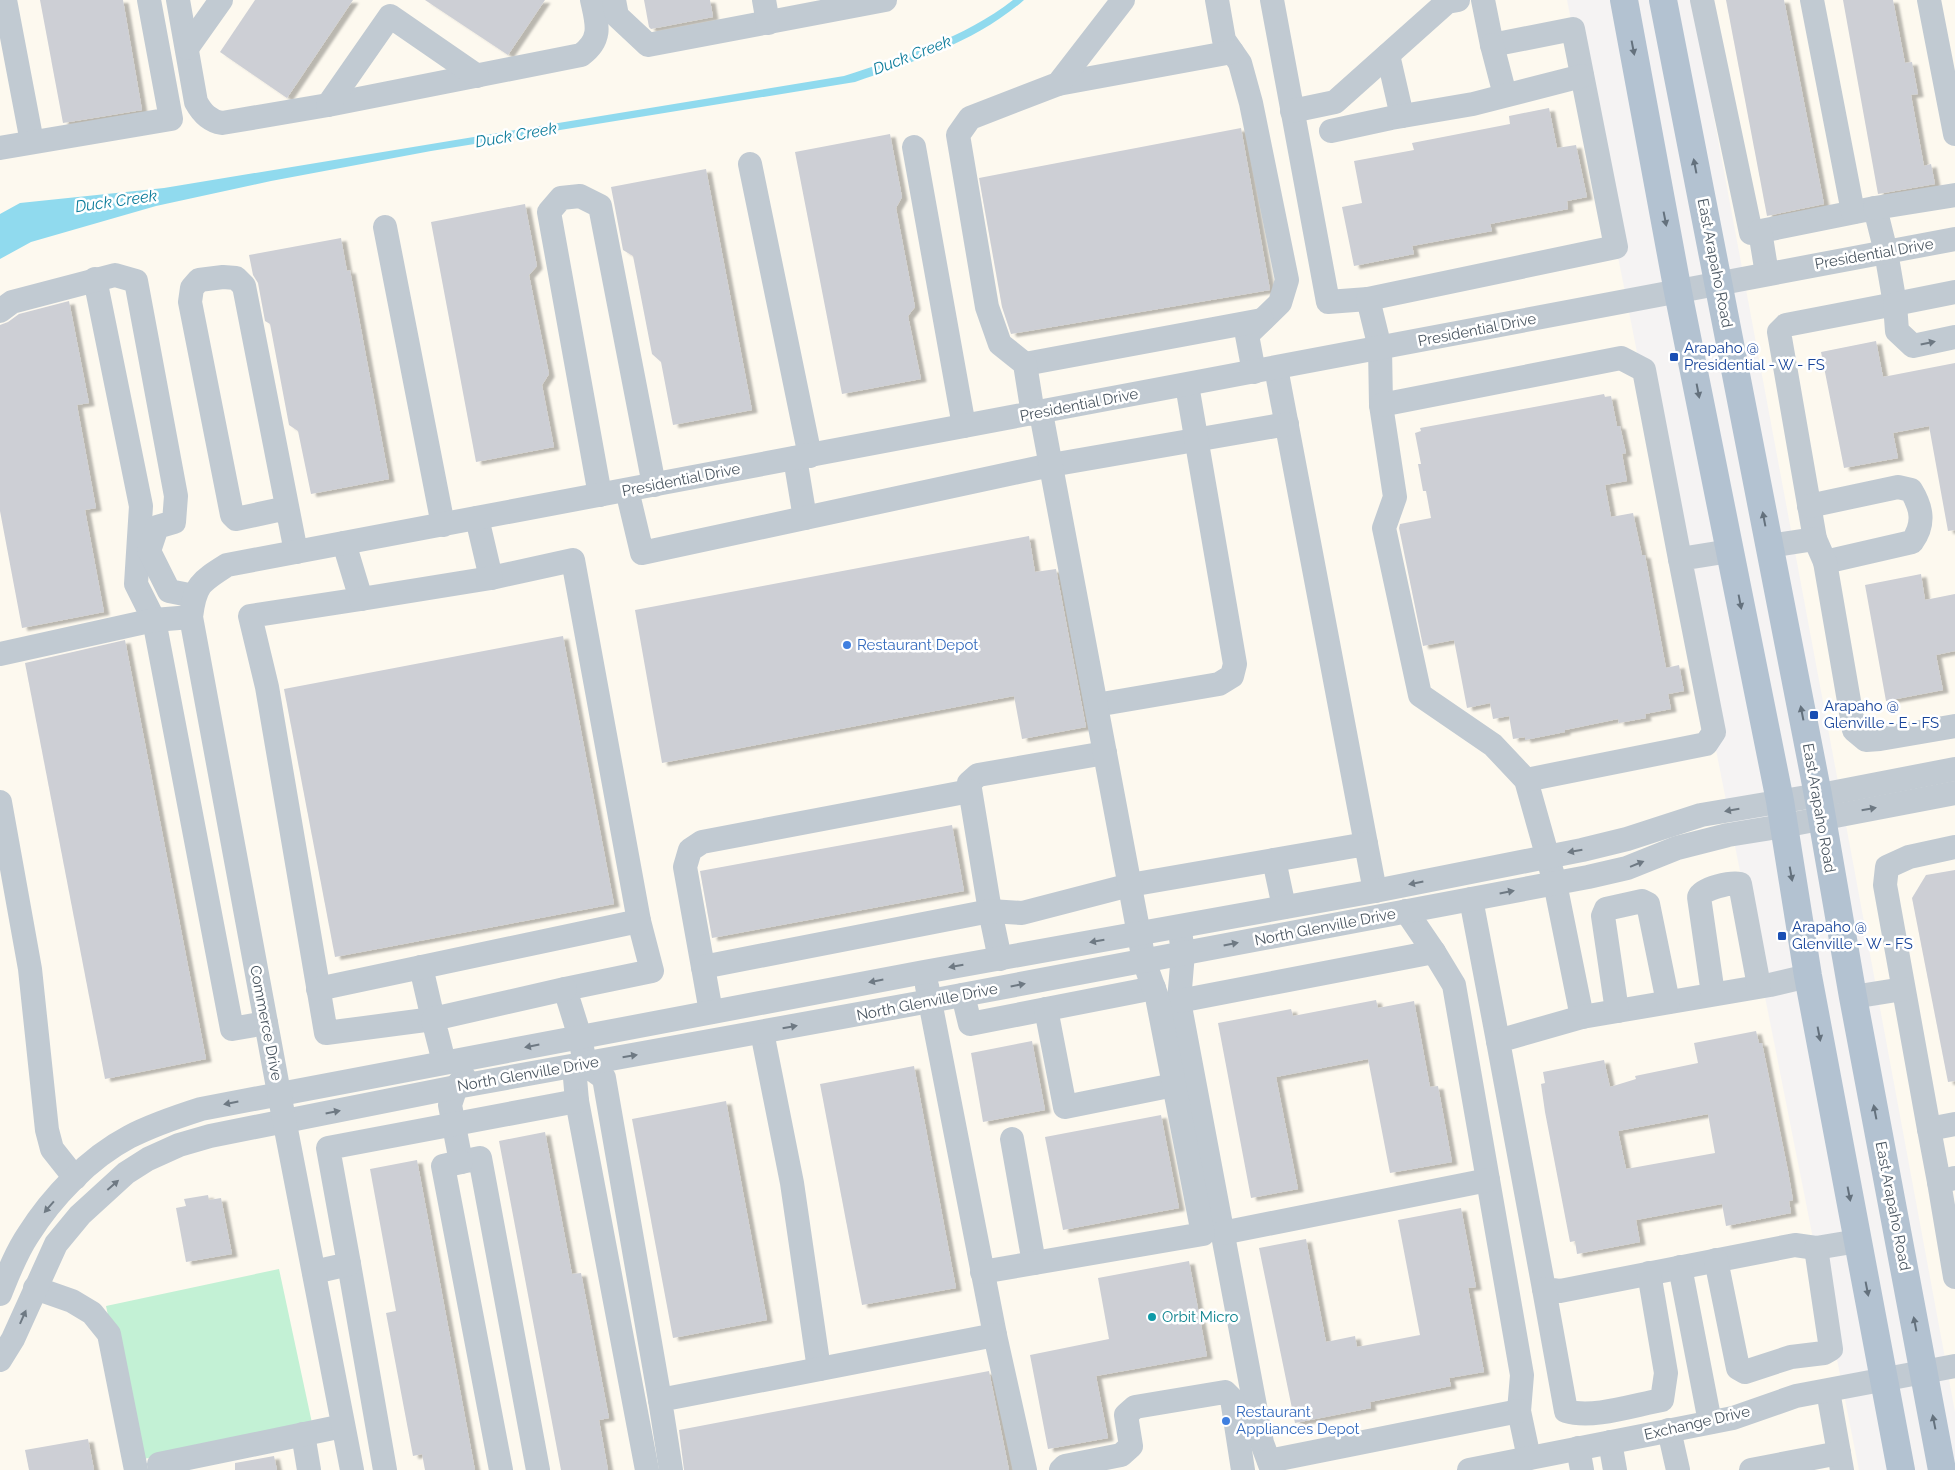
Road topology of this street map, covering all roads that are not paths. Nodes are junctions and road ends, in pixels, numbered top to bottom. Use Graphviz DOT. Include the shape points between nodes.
graph roads {
  1 [pos="5,0"];
  2 [pos="149,0"];
  3 [pos="178,0"];
  4 [pos="221,0"];
  5 [pos="592,0"];
  6 [pos="614,0"];
  7 [pos="885,0"];
  8 [pos="1123,0"];
  9 [pos="1217,0"];
  10 [pos="1272,0"];
  11 [pos="1458,0"];
  12 [pos="1483,0"];
  13 [pos="1624,0"];
  14 [pos="1663,0"];
  15 [pos="1702,0"];
  16 [pos="1812,0"];
  17 [pos="1930,0"];
  18 [pos="766,11"];
  19 [pos="1492,44"];
  20 [pos="187,48"];
  21 [pos="1232,52"];
  22 [pos="1388,55"];
  23 [pos="477,76"];
  24 [pos="1582,76"];
  25 [pos="1058,84"];
  26 [pos="1505,95"];
  27 [pos="328,105"];
  28 [pos="1292,111"];
  29 [pos="1402,116"];
  30 [pos="1331,131"];
  31 [pos="1955,134"];
  32 [pos="32,142"];
  33 [pos="914,147"];
  34 [pos="0,148"];
  35 [pos="750,164"];
  36 [pos="1955,195"];
  37 [pos="1864,210"];
  38 [pos="385,227"];
  39 [pos="1760,231"];
  40 [pos="1955,239"];
  41 [pos="1886,252"];
  42 [pos="1767,274"];
  43 [pos="95,279"];
  44 [pos="1718,283"];
  45 [pos="1678,292"];
  46 [pos="1955,292"];
  47 [pos="1368,299"];
  48 [pos="1895,304"];
  49 [pos="0,311"];
  50 [pos="1262,320"];
  51 [pos="1955,337"];
  52 [pos="1380,348"];
  53 [pos="1025,364"];
  54 [pos="1265,370"];
  55 [pos="1188,385"];
  56 [pos="1381,405"];
  57 [pos="1037,413"];
  58 [pos="1287,424"];
  59 [pos="964,426"];
  60 [pos="1198,439"];
  61 [pos="803,457"];
  62 [pos="1051,465"];
  63 [pos="654,485"];
  64 [pos="628,490"];
  65 [pos="600,495"];
  66 [pos="1809,506"];
  67 [pos="287,508"];
  68 [pos="477,518"];
  69 [pos="805,518"];
  70 [pos="443,524"];
  71 [pos="1815,539"];
  72 [pos="344,543"];
  73 [pos="1769,546"];
  74 [pos="144,551"];
  75 [pos="296,552"];
  76 [pos="1730,552"];
  77 [pos="1680,560"];
  78 [pos="1825,562"];
  79 [pos="491,578"];
  80 [pos="197,597"];
  81 [pos="361,599"];
  82 [pos="154,620"];
  83 [pos="1786,632"];
  84 [pos="0,654"];
  85 [pos="1096,705"];
  86 [pos="1955,726"];
  87 [pos="1105,753"];
  88 [pos="1955,769"];
  89 [pos="1526,780"];
  90 [pos="970,791"];
  91 [pos="1955,793"];
  92 [pos="0,802"];
  93 [pos="1819,806"];
  94 [pos="1781,814"];
  95 [pos="1366,844"];
  96 [pos="1955,847"];
  97 [pos="1549,856"];
  98 [pos="1274,860"];
  99 [pos="1555,883"];
  100 [pos="1130,885"];
  101 [pos="1375,891"];
  102 [pos="1471,899"];
  103 [pos="1284,907"];
  104 [pos="990,911"];
  105 [pos="1406,911"];
  106 [pos="639,921"];
  107 [pos="1179,926"];
  108 [pos="1139,934"];
  109 [pos="1434,952"];
  110 [pos="1184,954"];
  111 [pos="1000,959"];
  112 [pos="1144,961"];
  113 [pos="703,966"];
  114 [pos="421,967"];
  115 [pos="924,972"];
  116 [pos="1808,976"];
  117 [pos="1759,986"];
  118 [pos="1154,988"];
  119 [pos="318,989"];
  120 [pos="565,989"];
  121 [pos="1903,989"];
  122 [pos="1713,994"];
  123 [pos="963,995"];
  124 [pos="1853,997"];
  125 [pos="930,1001"];
  126 [pos="1179,1001"];
  127 [pos="1668,1002"];
  128 [pos="1046,1009"];
  129 [pos="1617,1011"];
  130 [pos="711,1012"];
  131 [pos="1582,1017"];
  132 [pos="433,1019"];
  133 [pos="266,1023"];
  134 [pos="762,1032"];
  135 [pos="580,1037"];
  136 [pos="1498,1041"];
  137 [pos="483,1055"];
  138 [pos="444,1062"];
  139 [pos="585,1064"];
  140 [pos="1174,1086"];
  141 [pos="456,1088"];
  142 [pos="279,1093"];
  143 [pos="577,1101"];
  144 [pos="285,1122"];
  145 [pos="454,1124"];
  146 [pos="1955,1124"];
  147 [pos="1929,1129"];
  148 [pos="1012,1139"];
  149 [pos="461,1162"];
  150 [pos="75,1178"];
  151 [pos="1488,1180"];
  152 [pos="1947,1180"];
  153 [pos="1222,1233"];
  154 [pos="1858,1241"];
  155 [pos="1816,1248"];
  156 [pos="1716,1260"];
  157 [pos="1034,1263"];
  158 [pos="349,1264"];
  159 [pos="1680,1267"];
  160 [pos="314,1272"];
  161 [pos="982,1272"];
  162 [pos="1649,1273"];
  163 [pos="1955,1277"];
  164 [pos="36,1288"];
  165 [pos="1544,1290"];
  166 [pos="0,1294"];
  167 [pos="995,1335"];
  168 [pos="0,1360"];
  169 [pos="1955,1366"];
  170 [pos="819,1369"];
  171 [pos="1924,1372"];
  172 [pos="1884,1381"];
  173 [pos="1828,1391"];
  174 [pos="660,1400"];
  175 [pos="1519,1411"];
  176 [pos="1710,1422"];
  177 [pos="343,1426"];
  178 [pos="1669,1430"];
  179 [pos="303,1434"];
  180 [pos="1610,1442"];
  181 [pos="1529,1458"];
  182 [pos="1580,1459"];
  183 [pos="1840,1462"];
  184 [pos="1270,1466"];
  185 [pos="136,1470"];
  186 [pos="160,1470"];
  187 [pos="309,1470"];
  188 [pos="352,1470"];
  189 [pos="384,1470"];
  190 [pos="501,1470"];
  191 [pos="538,1470"];
  192 [pos="647,1470"];
  193 [pos="671,1470"];
  194 [pos="1025,1470"];
  195 [pos="1061,1470"];
  196 [pos="1243,1470"];
  197 [pos="1469,1470"];
  198 [pos="1615,1470"];
  199 [pos="1678,1470"];
  200 [pos="1752,1470"];
  201 [pos="1901,1470"];
  202 [pos="1942,1470"];
  1 -- 32 [label="street"];
  2 -- 32 [label="street" via="171,119"];
  3 -- 20 [label="street"];
  4 -- 20 [label="street"];
  5 -- 23 [label="street" via="596,38 581,56"];
  6 -- 18 [label="street" via="617,16 648,45"];
  7 -- 18 [label="street"];
  8 -- 25 [label="street"];
  9 -- 21 [label="street" via="1224,40"];
  10 -- 28 [label="street"];
  11 -- 22 [label="street" via="1447,2"];
  12 -- 19 [label="street"];
  13 -- 45 [label="main road, one-way"];
  44 -- 14 [label="main road, East Arapaho Road, one-way"];
  15 -- 39 [label="street" via="1751,233"];
  16 -- 37 [label="street"];
  17 -- 31 [label="street"];
  19 -- 24 [label="street" via="1573,30"];
  19 -- 26 [label="street"];
  20 -- 27 [label="street" via="196,102 204,115 217,122"];
  21 -- 25 [label="street"];
  21 -- 50 [label="street" via="1240,63 1251,103 1287,280 1280,303"];
  22 -- 28 [label="street" via="1336,102"];
  22 -- 29 [label="street"];
  23 -- 27 [label="street"];
  23 -- 27 [label="street" via="390,16"];
  24 -- 26 [label="street"];
  24 -- 47 [label="street" via="1616,247"];
  25 -- 53 [label="street" via="970,118 958,135 987,307 1000,344"];
  26 -- 29 [label="street"];
  28 -- 47 [label="street" via="1328,302"];
  29 -- 30 [label="street"];
  32 -- 34 [label="street"];
  33 -- 59 [label="street"];
  35 -- 61 [label="street"];
  36 -- 37 [label="street"];
  37 -- 39 [label="street"];
  37 -- 41 [label="street"];
  38 -- 70 [label="street"];
  39 -- 42 [label="street"];
  40 -- 41 [label="street, Presidential Drive"];
  41 -- 42 [label="street, Presidential Drive"];
  41 -- 48 [label="street"];
  42 -- 44 [label="street, Presidential Drive"];
  43 -- 49 [label="street" via="12,302"];
  43 -- 74 [label="street" via="141,506"];
  43 -- 74 [label="street" via="114,274 136,281 176,496 174,522 157,527"];
  44 -- 45 [label="street, Presidential Drive"];
  73 -- 44 [label="main road, East Arapaho Road, one-way"];
  45 -- 52 [label="street, Presidential Drive"];
  45 -- 76 [label="main road, one-way"];
  46 -- 48 [label="street"];
  47 -- 52 [label="street"];
  48 -- 51 [label="street, one-way" via="1897,331 1913,346"];
  48 -- 66 [label="street" via="1786,325 1778,332"];
  50 -- 53 [label="street"];
  50 -- 54 [label="street" via="1247,335"];
  52 -- 54 [label="street, Presidential Drive"];
  52 -- 56 [label="street"];
  53 -- 57 [label="street"];
  54 -- 55 [label="street, Presidential Drive"];
  54 -- 58 [label="street"];
  55 -- 57 [label="street, Presidential Drive"];
  55 -- 60 [label="street"];
  56 -- 77 [label="street" via="1621,358 1644,370"];
  56 -- 89 [label="street" via="1395,497 1384,528 1420,695 1493,745"];
  57 -- 59 [label="street, Presidential Drive"];
  57 -- 62 [label="street"];
  58 -- 60 [label="street"];
  58 -- 95 [label="street"];
  59 -- 61 [label="street, Presidential Drive"];
  60 -- 62 [label="street"];
  60 -- 85 [label="street" via="1235,664 1232,676 1219,684"];
  61 -- 63 [label="street, Presidential Drive"];
  61 -- 69 [label="street"];
  62 -- 69 [label="street"];
  62 -- 85 [label="street"];
  63 -- 64 [label="street, Presidential Drive"];
  63 -- 65 [label="street" via="600,206 580,196 561,198 549,212"];
  64 -- 65 [label="street, Presidential Drive"];
  64 -- 69 [label="street" via="642,553"];
  65 -- 68 [label="street, Presidential Drive"];
  66 -- 71 [label="street"];
  66 -- 78 [label="street" via="1898,487 1910,490 1919,504 1920,530 1912,542"];
  67 -- 67 [label="street" via="244,286 236,278 199,280 192,288 190,302 232,515 236,519"];
  67 -- 75 [label="street"];
  68 -- 70 [label="street, Presidential Drive"];
  68 -- 79 [label="street"];
  70 -- 72 [label="street, Presidential Drive"];
  71 -- 73 [label="street"];
  71 -- 78 [label="street"];
  72 -- 75 [label="street, Presidential Drive"];
  72 -- 81 [label="street"];
  73 -- 83 [label="main road, East Arapaho Road"];
  74 -- 80 [label="street" via="169,591"];
  74 -- 82 [label="street" via="136,584"];
  75 -- 80 [label="street, Presidential Drive" via="227,565"];
  76 -- 77 [label="street"];
  76 -- 83 [label="main road" via="1759,584 1772,617"];
  76 -- 94 [label="main road, one-way"];
  77 -- 89 [label="street" via="1714,732 1706,744"];
  78 -- 86 [label="street" via="1854,730 1866,740"];
  79 -- 81 [label="street"];
  79 -- 106 [label="street" via="573,560"];
  80 -- 82 [label="street"];
  80 -- 133 [label="street, Commerce Drive"];
  81 -- 119 [label="street" via="250,616 267,687"];
  82 -- 84 [label="street"];
  82 -- 133 [label="street" via="232,1029"];
  93 -- 83 [label="main road, East Arapaho Road, one-way"];
  85 -- 87 [label="street"];
  87 -- 90 [label="street" via="978,774 969,783"];
  87 -- 100 [label="street"];
  88 -- 93 [label="street, North Glenville Drive"];
  89 -- 97 [label="street"];
  90 -- 104 [label="street"];
  90 -- 113 [label="street" via="702,842 690,850 685,867"];
  93 -- 91 [label="street, North Glenville Drive, one-way"];
  92 -- 150 [label="street" via="30,969 47,1130 52,1149"];
  93 -- 94 [label="street, North Glenville Drive"];
  93 -- 124 [label="main road, East Arapaho Road"];
  94 -- 97 [label="street, North Glenville Drive, one-way" via="1701,815 1627,839"];
  99 -- 94 [label="street, North Glenville Drive, one-way" via="1628,868 1677,848 1728,835"];
  94 -- 116 [label="main road, one-way"];
  95 -- 98 [label="street"];
  95 -- 101 [label="street"];
  96 -- 121 [label="street" via="1910,857 1887,867 1885,885"];
  97 -- 99 [label="street"];
  97 -- 101 [label="street, North Glenville Drive, one-way"];
  98 -- 100 [label="street"];
  98 -- 103 [label="street"];
  102 -- 99 [label="street, North Glenville Drive, one-way"];
  99 -- 131 [label="street"];
  100 -- 104 [label="street" via="1022,913"];
  100 -- 108 [label="street"];
  101 -- 103 [label="street, North Glenville Drive"];
  102 -- 105 [label="street, North Glenville Drive"];
  102 -- 136 [label="street"];
  103 -- 107 [label="street, North Glenville Drive"];
  104 -- 111 [label="street"];
  104 -- 113 [label="street"];
  105 -- 109 [label="street"];
  110 -- 105 [label="street, North Glenville Drive, one-way"];
  106 -- 114 [label="street"];
  106 -- 120 [label="street" via="652,971"];
  107 -- 108 [label="street, North Glenville Drive"];
  107 -- 110 [label="street"];
  108 -- 111 [label="street, North Glenville Drive, one-way"];
  108 -- 112 [label="street"];
  109 -- 126 [label="street"];
  109 -- 151 [label="street" via="1454,985"];
  110 -- 112 [label="street, North Glenville Drive"];
  110 -- 126 [label="street"];
  111 -- 115 [label="street, North Glenville Drive, one-way"];
  112 -- 118 [label="street"];
  123 -- 112 [label="street, North Glenville Drive, one-way"];
  113 -- 130 [label="street"];
  114 -- 119 [label="street"];
  114 -- 132 [label="street"];
  115 -- 125 [label="street"];
  115 -- 130 [label="street, North Glenville Drive, one-way"];
  116 -- 117 [label="street"];
  116 -- 154 [label="main road, one-way"];
  117 -- 122 [label="street"];
  117 -- 122 [label="street" via="1740,884 1733,883 1704,890 1699,897"];
  118 -- 128 [label="street"];
  118 -- 140 [label="street"];
  119 -- 132 [label="street" via="326,1033"];
  120 -- 132 [label="street"];
  120 -- 135 [label="street"];
  121 -- 124 [label="street"];
  121 -- 147 [label="street"];
  122 -- 127 [label="street"];
  123 -- 125 [label="street, North Glenville Drive"];
  123 -- 128 [label="street" via="970,1024"];
  171 -- 124 [label="main road, East Arapaho Road, one-way"];
  134 -- 125 [label="street, North Glenville Drive, one-way"];
  125 -- 161 [label="street"];
  126 -- 153 [label="street"];
  127 -- 129 [label="street"];
  127 -- 129 [label="street" via="1648,904 1642,901 1606,909 1602,916"];
  128 -- 140 [label="street" via="1065,1107"];
  129 -- 131 [label="street"];
  130 -- 135 [label="street, North Glenville Drive"];
  131 -- 136 [label="street"];
  132 -- 138 [label="street"];
  133 -- 142 [label="street, Commerce Drive"];
  139 -- 134 [label="street, North Glenville Drive, one-way"];
  134 -- 170 [label="street" via="792,1183"];
  135 -- 137 [label="street, North Glenville Drive, one-way"];
  135 -- 139 [label="street"];
  136 -- 165 [label="street"];
  137 -- 138 [label="street, North Glenville Drive"];
  137 -- 141 [label="street"];
  138 -- 142 [label="street, North Glenville Drive"];
  139 -- 141 [label="street, North Glenville Drive"];
  139 -- 143 [label="street" via="575,1078"];
  139 -- 174 [label="street" via="604,1078"];
  140 -- 157 [label="street" via="1203,1234"];
  144 -- 141 [label="street, North Glenville Drive, one-way"];
  141 -- 145 [label="street" via="450,1104"];
  142 -- 144 [label="street, Commerce Drive"];
  142 -- 150 [label="street, North Glenville Drive, one-way" via="201,1109 163,1121 128,1138"];
  143 -- 145 [label="street"];
  143 -- 192 [label="street"];
  144 -- 160 [label="street, Commerce Drive"];
  164 -- 144 [label="street, North Glenville Drive, one-way" via="56,1244 80,1215 126,1173 179,1145"];
  145 -- 149 [label="street"];
  145 -- 158 [label="street" via="328,1148"];
  146 -- 147 [label="street"];
  147 -- 152 [label="street"];
  148 -- 157 [label="street"];
  149 -- 190 [label="street" via="443,1166"];
  149 -- 191 [label="street" via="480,1158"];
  150 -- 166 [label="street, North Glenville Drive, one-way" via="27,1236"];
  151 -- 153 [label="street"];
  151 -- 175 [label="street" via="1522,1375"];
  152 -- 163 [label="street"];
  153 -- 184 [label="street" via="1262,1443"];
  154 -- 155 [label="street"];
  154 -- 172 [label="main road, one-way"];
  155 -- 156 [label="street" via="1795,1245"];
  155 -- 156 [label="street" via="1831,1349 1824,1354 1791,1357 1745,1372 1738,1368"];
  156 -- 159 [label="street"];
  157 -- 161 [label="street"];
  158 -- 160 [label="street"];
  158 -- 189 [label="street"];
  159 -- 162 [label="street"];
  159 -- 176 [label="street"];
  160 -- 177 [label="street, Commerce Drive"];
  161 -- 167 [label="street"];
  162 -- 165 [label="street" via="1560,1291"];
  162 -- 165 [label="street" via="1666,1373 1662,1400 1595,1413 1579,1415 1566,1411"];
  168 -- 164 [label="street, North Glenville Drive, one-way"];
  164 -- 185 [label="street" via="72,1301 92,1314 109,1334"];
  167 -- 170 [label="street"];
  167 -- 194 [label="street"];
  169 -- 171 [label="street, Exchange Drive"];
  170 -- 174 [label="street"];
  171 -- 172 [label="street, Exchange Drive"];
  202 -- 171 [label="main road, East Arapaho Road, one-way"];
  172 -- 173 [label="street, Exchange Drive"];
  172 -- 201 [label="main road"];
  173 -- 176 [label="street, Exchange Drive" via="1796,1396 1732,1418"];
  173 -- 183 [label="street"];
  174 -- 193 [label="street"];
  175 -- 181 [label="street"];
  175 -- 184 [label="street"];
  176 -- 178 [label="street, Exchange Drive"];
  177 -- 179 [label="street"];
  177 -- 188 [label="street, Commerce Drive"];
  178 -- 180 [label="street, Exchange Drive"];
  178 -- 199 [label="street"];
  179 -- 186 [label="street" via="159,1464"];
  179 -- 187 [label="street"];
  180 -- 182 [label="street, Exchange Drive"];
  180 -- 198 [label="street"];
  181 -- 182 [label="street, Exchange Drive"];
  181 -- 197 [label="street, Exchange Drive"];
  183 -- 200 [label="street"];
  195 -- 196 [label="street" via="1065,1466 1122,1455 1131,1446 1126,1415 1135,1407 1225,1392 1232,1398"];
}
